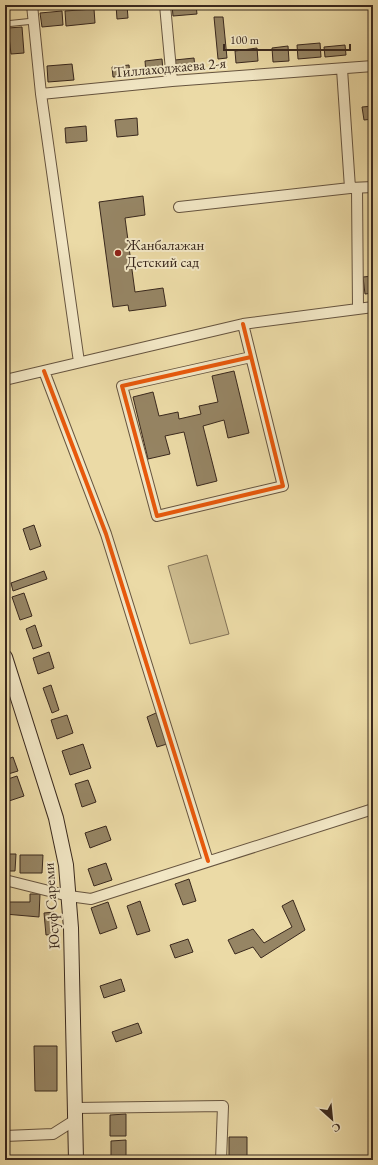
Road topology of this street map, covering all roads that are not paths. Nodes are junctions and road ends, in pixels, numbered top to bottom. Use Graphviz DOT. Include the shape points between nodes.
graph roads {
  1 [pos="32,5"];
  2 [pos="165,5"];
  3 [pos="34,21"];
  4 [pos="5,24"];
  5 [pos="373,66"];
  6 [pos="342,69"];
  7 [pos="172,81"];
  8 [pos="41,94"];
  9 [pos="373,187"];
  10 [pos="353,188"];
  11 [pos="179,207"];
  12 [pos="373,307"];
  13 [pos="358,308"];
  14 [pos="243,324"];
  15 [pos="251,357"];
  16 [pos="80,362"];
  17 [pos="44,370"];
  18 [pos="5,380"];
  19 [pos="5,657"];
  20 [pos="373,809"];
  21 [pos="208,861"];
  22 [pos="5,880"];
  23 [pos="69,896"];
  24 [pos="75,1114"];
  25 [pos="5,1136"];
  26 [pos="76,1160"];
  27 [pos="221,1160"];
  1 -- 3 [label="street"];
  2 -- 7 [label="street"];
  3 -- 4 [label="lane"];
  3 -- 8 [label="street"];
  5 -- 6 [label="street, Тиллаходжаева 2-я"];
  6 -- 7 [label="street, Тиллаходжаева 2-я"];
  6 -- 10 [label="street"];
  7 -- 8 [label="street, Тиллаходжаева 2-я"];
  8 -- 16 [label="street"];
  9 -- 10 [label="street"];
  10 -- 11 [label="street"];
  10 -- 13 [label="street"];
  12 -- 13 [label="street"];
  13 -- 14 [label="street"];
  14 -- 15 [label="street"];
  14 -- 16 [label="street"];
  15 -- 15 [label="street" via="283,486 157,516 122,386"];
  16 -- 17 [label="street"];
  17 -- 18 [label="street"];
  17 -- 21 [label="street" via="106,534"];
  19 -- 23 [label="main road, Юсуф Сареми" via="56,818 66,865"];
  20 -- 21 [label="street"];
  21 -- 23 [label="street" via="91,899"];
  22 -- 23 [label="street"];
  23 -- 24 [label="main road, Юсуф Сареми"];
  24 -- 25 [label="street" via="54,1134"];
  24 -- 26 [label="main road, Юсуф Сареми"];
  24 -- 27 [label="street" via="223,1106"];
}
